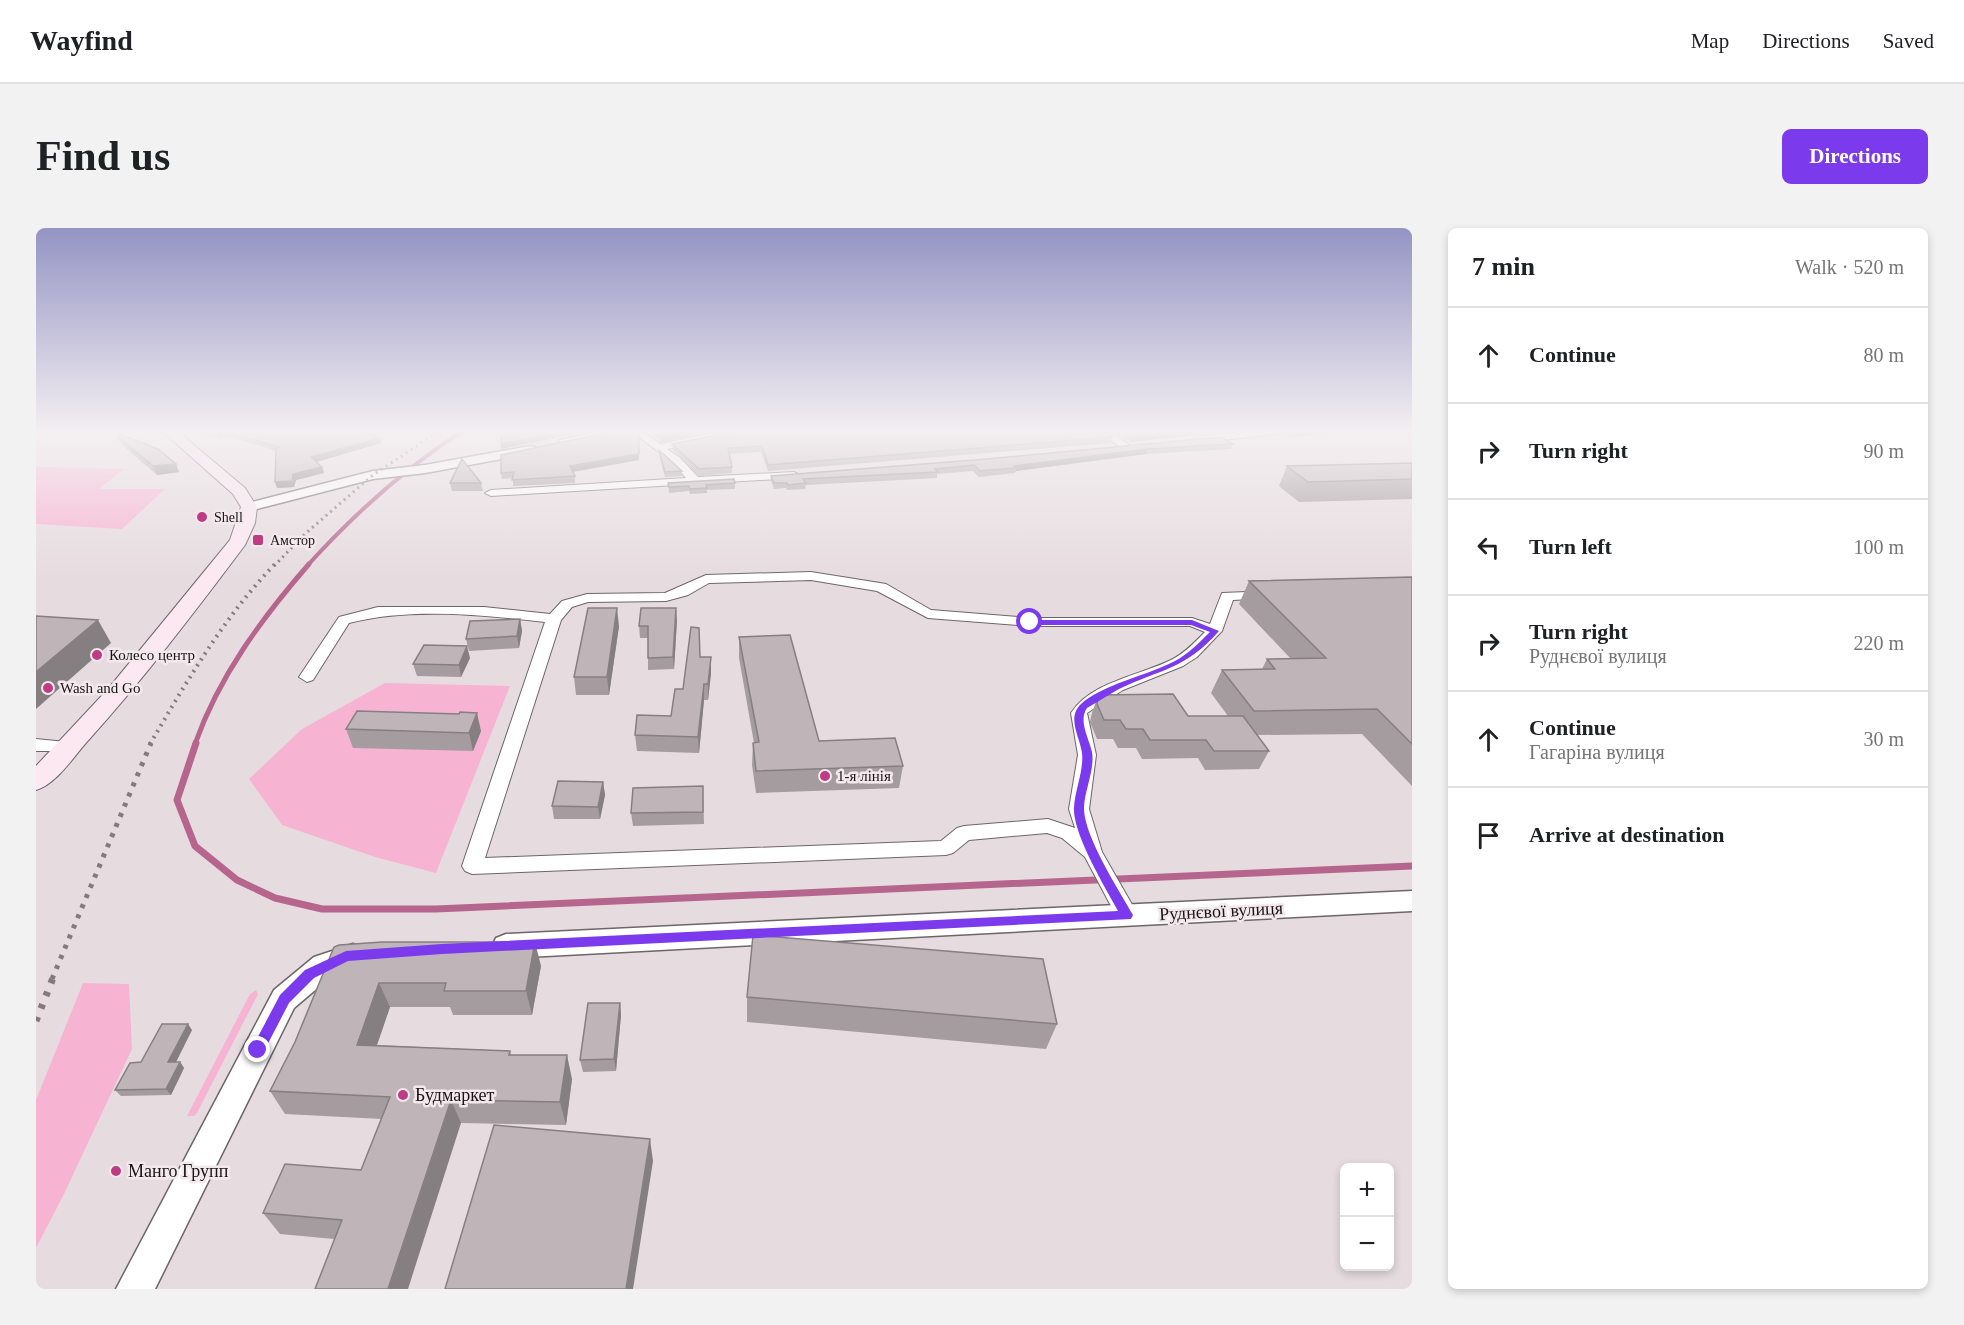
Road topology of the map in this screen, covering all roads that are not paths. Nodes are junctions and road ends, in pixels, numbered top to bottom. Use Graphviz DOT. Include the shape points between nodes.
graph roads {
  1 [pos="226,480"];
  2 [pos="360,480"];
  3 [pos="694,480"];
  4 [pos="730,480"];
  5 [pos="696,482"];
  6 [pos="490,493"];
  7 [pos="249,507"];
  8 [pos="1285,594"];
  9 [pos="554,619"];
  10 [pos="1215,631"];
  11 [pos="307,677"];
  12 [pos="36,745"];
  13 [pos="70,747"];
  14 [pos="36,781"];
  15 [pos="1092,852"];
  16 [pos="1412,901"];
  17 [pos="1127,915"];
  18 [pos="478,948"];
  19 [pos="378,954"];
  20 [pos="135,1289"];
  1 -- 7 [label="main road"];
  2 -- 7 [label="street"];
  3 -- 5 [label="street"];
  4 -- 5 [label="street"];
  5 -- 6 [label="street"];
  7 -- 13 [label="main road" via="239,541 145,662"];
  8 -- 10 [label="street" via="1227,596"];
  9 -- 10 [label="street" via="567,604 587,598 666,597 706,579 811,576 880,587 928,614 1030,622 1192,622"];
  9 -- 11 [label="street" via="484,611 378,611 344,620"];
  9 -- 15 [label="street" via="472,866 946,848 964,833 1048,826 1069,833"];
  10 -- 15 [label="street" via="1192,654 1117,687 1079,713 1087,755 1079,809"];
  12 -- 13 [label="street"];
  13 -- 14 [label="main road"];
  15 -- 17 [label="street"];
  16 -- 17 [label="street, Руднєвої вулиця"];
  17 -- 18 [label="street, Руднєвої вулиця"];
  19 -- 20 [label="street" via="346,956 310,974 284,999"];
}
